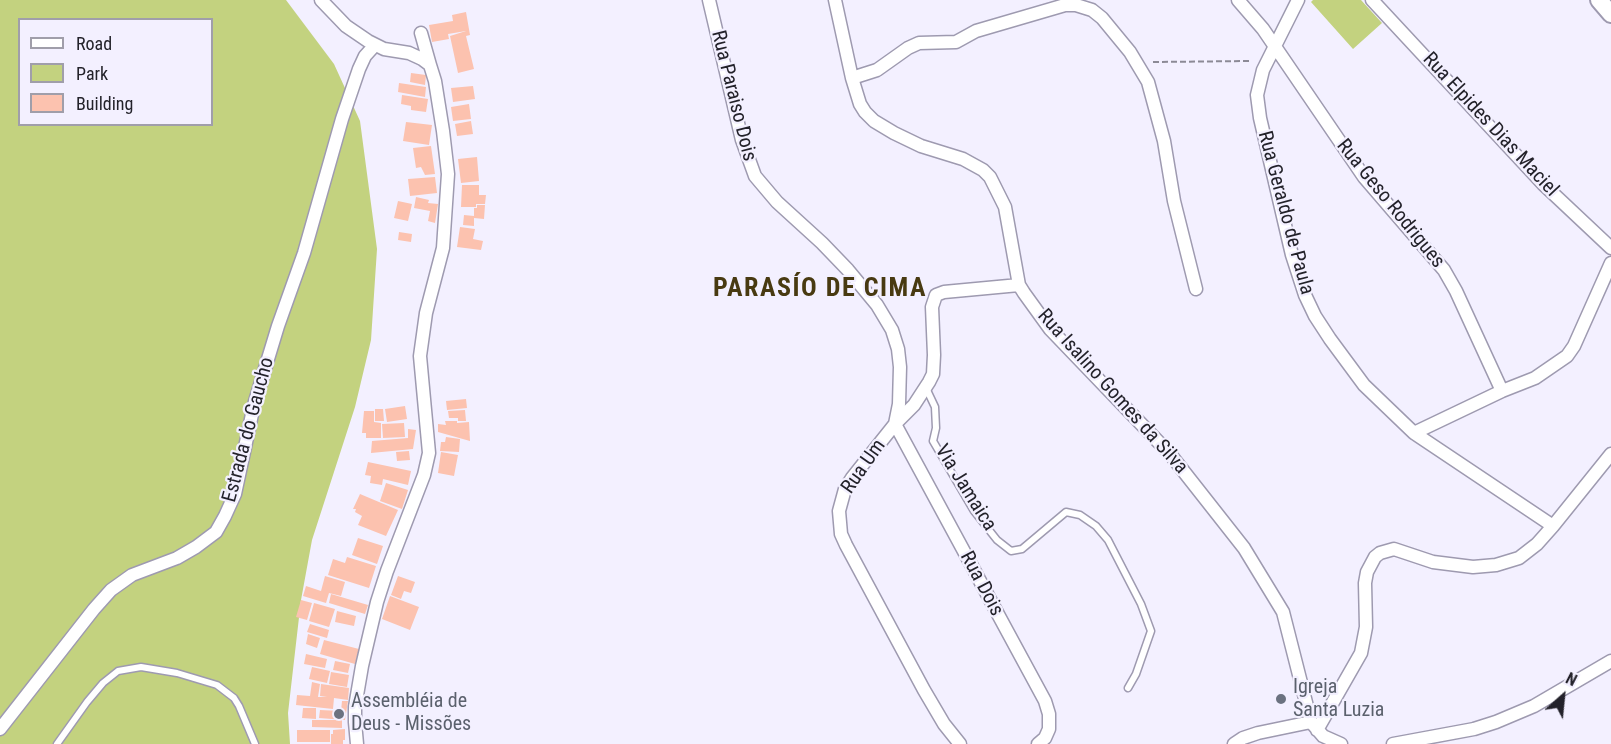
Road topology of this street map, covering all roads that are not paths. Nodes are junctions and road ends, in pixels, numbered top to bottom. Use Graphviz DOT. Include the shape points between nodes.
graph roads {
  1 [pos="321,0"];
  2 [pos="709,0"];
  3 [pos="835,0"];
  4 [pos="1238,0"];
  5 [pos="1298,0"];
  6 [pos="1372,0"];
  7 [pos="1599,0"];
  8 [pos="1611,14"];
  9 [pos="421,33"];
  10 [pos="375,45"];
  11 [pos="1275,46"];
  12 [pos="430,65"];
  13 [pos="852,78"];
  14 [pos="1611,248"];
  15 [pos="1611,263"];
  16 [pos="1019,285"];
  17 [pos="1196,289"];
  18 [pos="926,388"];
  19 [pos="1502,391"];
  20 [pos="895,424"];
  21 [pos="1414,433"];
  22 [pos="1611,454"];
  23 [pos="1553,526"];
  24 [pos="1611,662"];
  25 [pos="1128,688"];
  26 [pos="1314,726"];
  27 [pos="0,729"];
  28 [pos="57,744"];
  29 [pos="255,744"];
  30 [pos="357,744"];
  31 [pos="960,744"];
  32 [pos="1038,744"];
  33 [pos="1234,744"];
  34 [pos="1341,744"];
  35 [pos="1393,744"];
  1 -- 10 [label="street" via="346,26"];
  2 -- 20 [label="street, Rua Paraiso Dois" via="742,140 755,176 841,263 892,330 900,368"];
  3 -- 13 [label="street, Rua Isalino Gomes da Silva"];
  4 -- 11 [label="street, Rua Geso Rodrigues"];
  5 -- 11 [label="street, Rua Geraldo de Paula"];
  6 -- 14 [label="street, Rua Elpides Dias Maciel" via="1543,184"];
  7 -- 8 [label="street"];
  9 -- 12 [label="street"];
  10 -- 12 [label="street" via="416,56"];
  10 -- 27 [label="street, Estrada do Gaucho" via="359,69 342,119 304,253 254,405 234,494 225,516 216,532 196,547 132,575 111,590"];
  11 -- 19 [label="street, Rua Geso Rodrigues" via="1364,177 1444,270"];
  11 -- 21 [label="street, Rua Geraldo de Paula" via="1257,95 1292,255 1305,295 1330,339 1359,378"];
  12 -- 30 [label="street" via="448,174 443,248 426,313 420,356 429,453 375,613 356,706"];
  13 -- 16 [label="street, Rua Isalino Gomes da Silva" via="860,104 874,121 914,143 963,159 990,177 1005,207"];
  13 -- 17 [label="street" via="878,70 919,43 956,42 976,31 1070,4 1097,14 1138,62 1152,93"];
  15 -- 19 [label="street" via="1567,356 1535,378"];
  16 -- 18 [label="street, Rua Um" via="936,295 932,307 934,366"];
  16 -- 26 [label="street, Rua Isalino Gomes da Silva" via="1050,330 1170,454 1244,548 1283,612"];
  18 -- 20 [label="street, Rua Um"];
  18 -- 25 [label="lane, Via Jamaica" via="935,406 933,441 974,511 997,540 1011,551 1022,549 1066,512 1080,514 1108,540 1151,631"];
  19 -- 21 [label="street"];
  20 -- 31 [label="street, Rua Um" via="844,489 839,511 841,534 924,690"];
  20 -- 32 [label="street, Rua Dois" via="1045,701 1049,729"];
  21 -- 23 [label="street, Rua Geraldo de Paula"];
  22 -- 23 [label="street"];
  23 -- 26 [label="street" via="1529,552 1496,565 1473,567 1434,562 1394,549 1375,557 1365,583 1366,627 1361,652"];
  24 -- 35 [label="street" via="1534,706 1496,722"];
  26 -- 33 [label="street" via="1258,733"];
  26 -- 34 [label="street"];
  28 -- 29 [label="lane" via="103,683 118,671 141,667 217,685 234,698"];
}
